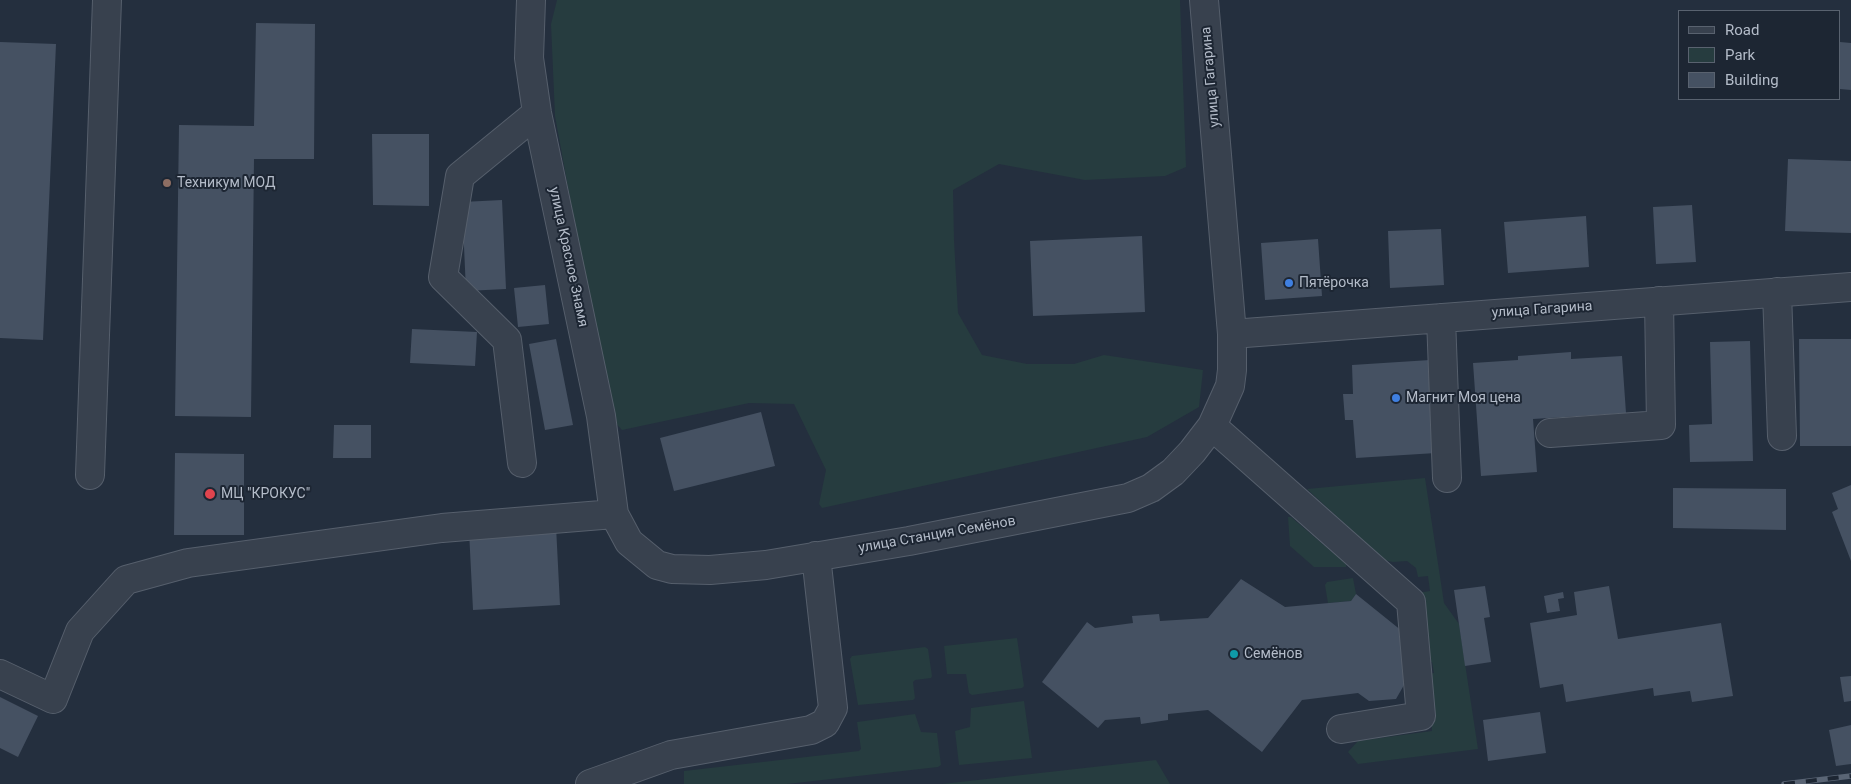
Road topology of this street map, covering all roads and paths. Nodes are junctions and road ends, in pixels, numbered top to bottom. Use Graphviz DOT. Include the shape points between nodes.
graph roads {
  1 [pos="107,0"];
  2 [pos="531,0"];
  3 [pos="1204,0"];
  4 [pos="537,112"];
  5 [pos="1851,287"];
  6 [pos="1776,292"];
  7 [pos="1659,301"];
  8 [pos="1441,318"];
  9 [pos="1232,334"];
  10 [pos="1230,386"];
  11 [pos="1212,426"];
  12 [pos="1550,433"];
  13 [pos="1782,436"];
  14 [pos="522,463"];
  15 [pos="90,475"];
  16 [pos="1447,478"];
  17 [pos="614,514"];
  18 [pos="816,556"];
  19 [pos="0,674"];
  20 [pos="1341,729"];
  21 [pos="590,784"];
  1 -- 15 [label="street"];
  2 -- 4 [label="street, улица Красное Знамя" via="529,58"];
  3 -- 9 [label="street, улица Гагарина"];
  4 -- 14 [label="street" via="460,176 442,277 507,340"];
  4 -- 17 [label="street, улица Красное Знамя" via="601,416"];
  5 -- 6 [label="street, улица Гагарина"];
  6 -- 7 [label="street, улица Гагарина"];
  6 -- 13 [label="street"];
  7 -- 8 [label="street, улица Гагарина"];
  7 -- 12 [label="street" via="1661,425"];
  8 -- 9 [label="street, улица Гагарина"];
  8 -- 16 [label="street"];
  9 -- 10 [label="street, улица Гагарина"];
  10 -- 11 [label="street, улица Станция Семёнов"];
  11 -- 18 [label="street, улица Станция Семёнов" via="1173,472 1151,488 1128,498"];
  11 -- 20 [label="street" via="1411,602 1421,716"];
  17 -- 18 [label="street, улица Станция Семёнов" via="622,534 637,550 657,564 672,569 732,569"];
  17 -- 19 [label="street" via="442,528 188,563 126,580 80,631 53,699"];
  18 -- 21 [label="street" via="833,708 825,723 811,730 672,755"];
}
